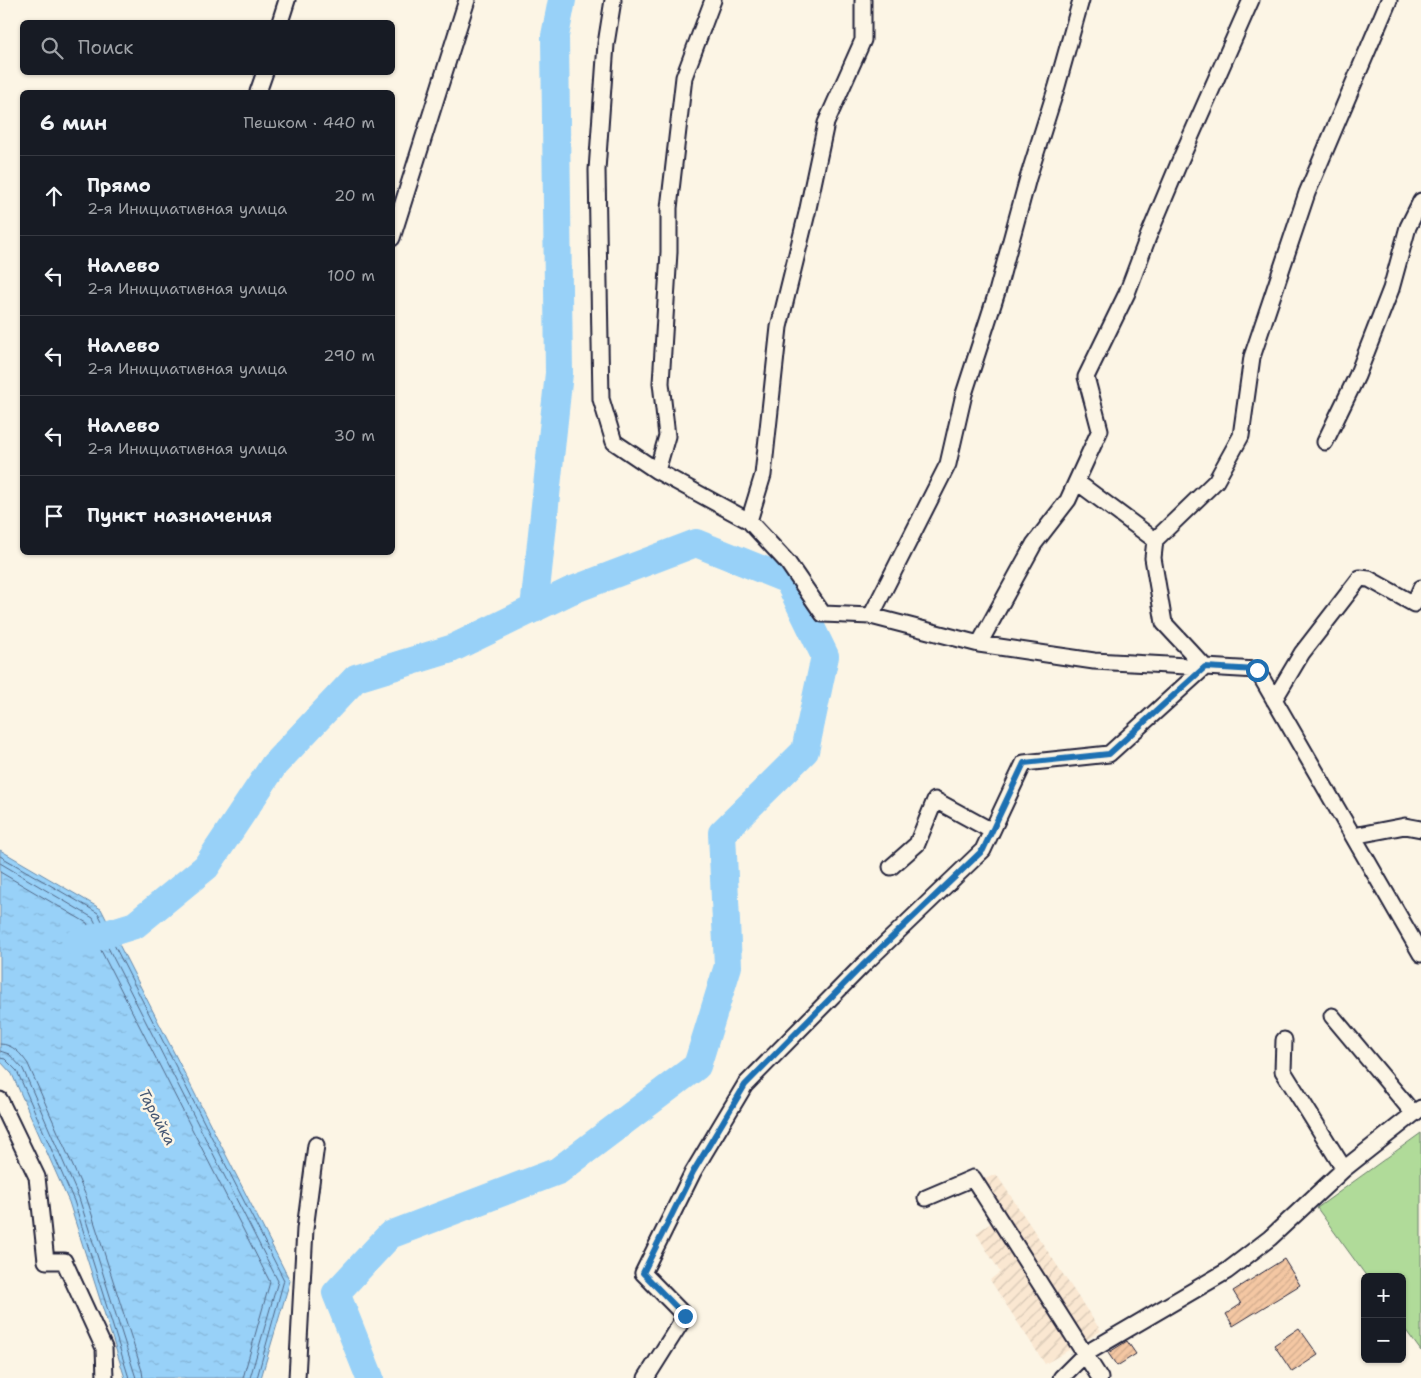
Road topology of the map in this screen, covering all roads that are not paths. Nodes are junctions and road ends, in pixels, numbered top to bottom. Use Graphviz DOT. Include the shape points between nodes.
graph roads {
  1 [pos="287,0"];
  2 [pos="467,0"];
  3 [pos="613,0"];
  4 [pos="712,0"];
  5 [pos="864,0"];
  6 [pos="1081,0"];
  7 [pos="1251,0"];
  8 [pos="1389,0"];
  9 [pos="281,20"];
  10 [pos="263,75"];
  11 [pos="259,90"];
  12 [pos="1421,201"];
  13 [pos="395,228"];
  14 [pos="1326,442"];
  15 [pos="657,471"];
  16 [pos="1077,482"];
  17 [pos="749,521"];
  18 [pos="1156,540"];
  19 [pos="1421,588"];
  20 [pos="872,616"];
  21 [pos="979,644"];
  22 [pos="1205,667"];
  23 [pos="1274,700"];
  24 [pos="1421,829"];
  25 [pos="992,831"];
  26 [pos="1353,836"];
  27 [pos="891,867"];
  28 [pos="1421,954"];
  29 [pos="1332,1016"];
  30 [pos="1284,1040"];
  31 [pos="0,1100"];
  32 [pos="1417,1111"];
  33 [pos="316,1145"];
  34 [pos="1344,1169"];
  35 [pos="926,1198"];
  36 [pos="1085,1354"];
  37 [pos="105,1378"];
  38 [pos="297,1378"];
  39 [pos="646,1378"];
  40 [pos="1061,1378"];
  41 [pos="1100,1378"];
  1 -- 9 [label="street"];
  2 -- 13 [label="street"];
  3 -- 15 [label="street" via="606,44 597,170 601,399 614,442"];
  4 -- 15 [label="street" via="684,77 669,208 661,383 667,436"];
  5 -- 17 [label="street" via="863,40 826,123 779,327 763,475"];
  6 -- 20 [label="street" via="997,292 964,394 948,464"];
  7 -- 16 [label="street" via="1148,237 1128,292 1086,377 1100,430"];
  8 -- 18 [label="street" via="1304,202 1252,357 1241,436 1216,481"];
  10 -- 11 [label="street"];
  12 -- 14 [label="street" via="1408,227 1391,290 1357,376"];
  15 -- 17 [label="street"];
  16 -- 18 [label="street"];
  16 -- 21 [label="street" via="1068,500 1034,544"];
  17 -- 20 [label="street" via="788,563 823,614"];
  18 -- 22 [label="street" via="1153,558 1164,623"];
  19 -- 23 [label="street" via="1414,604 1369,579 1360,578 1302,653"];
  20 -- 21 [label="street"];
  21 -- 22 [label="street" via="1094,661"];
  22 -- 23 [label="street" via="1257,670"];
  22 -- 25 [label="street" via="1109,754 1024,763"];
  23 -- 26 [label="street"];
  24 -- 26 [label="street" via="1405,826"];
  25 -- 27 [label="street" via="934,800 917,844"];
  25 -- 39 [label="street" via="983,850 745,1085 693,1172 643,1273 685,1316"];
  26 -- 28 [label="street"];
  29 -- 32 [label="street"];
  30 -- 34 [label="street" via="1283,1071"];
  31 -- 37 [label="street" via="36,1177 46,1261 64,1261 104,1348"];
  32 -- 34 [label="street"];
  33 -- 38 [label="street" via="305,1229"];
  34 -- 36 [label="street" via="1270,1238 1227,1271"];
  35 -- 36 [label="street" via="973,1178"];
  36 -- 40 [label="street"];
  36 -- 41 [label="street"];
}
